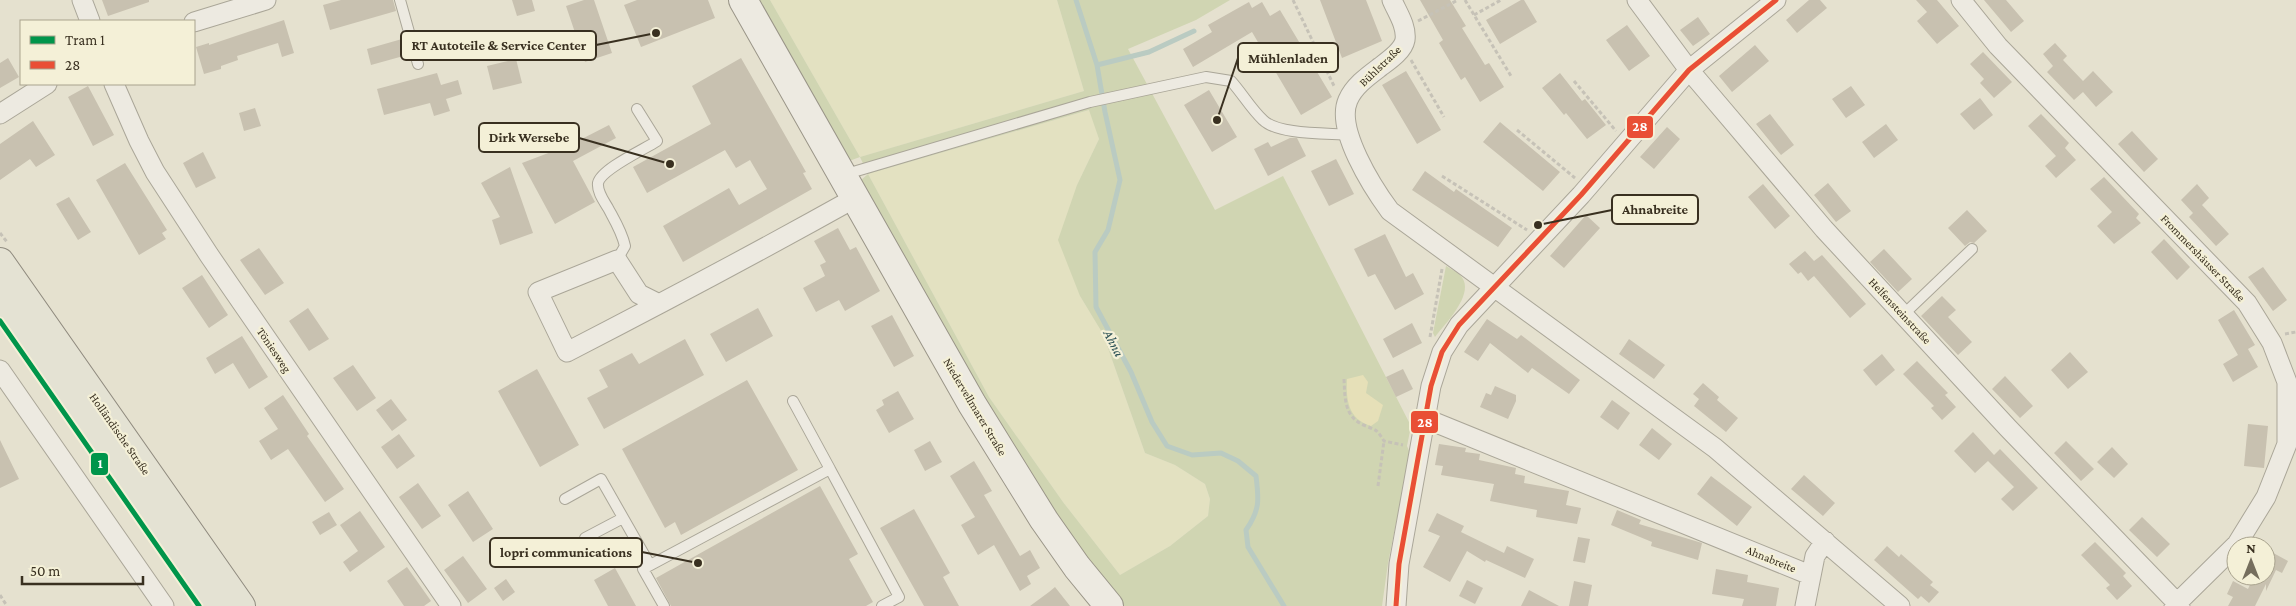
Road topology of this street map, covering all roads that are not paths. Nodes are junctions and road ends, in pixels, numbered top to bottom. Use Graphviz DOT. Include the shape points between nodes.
graph roads {
  1 [pos="82,0"];
  2 [pos="266,0"];
  3 [pos="400,0"];
  4 [pos="743,0"];
  5 [pos="1392,0"];
  6 [pos="1637,0"];
  7 [pos="1776,0"];
  8 [pos="1961,0"];
  9 [pos="241,4"];
  10 [pos="90,20"];
  11 [pos="195,22"];
  12 [pos="418,64"];
  13 [pos="1689,70"];
  14 [pos="45,85"];
  15 [pos="114,85"];
  16 [pos="637,109"];
  17 [pos="0,114"];
  18 [pos="1350,135"];
  19 [pos="848,187"];
  20 [pos="1972,249"];
  21 [pos="617,260"];
  22 [pos="0,262"];
  23 [pos="1493,287"];
  24 [pos="0,300"];
  25 [pos="660,304"];
  26 [pos="1903,315"];
  27 [pos="0,370"];
  28 [pos="793,401"];
  29 [pos="1425,420"];
  30 [pos="830,469"];
  31 [pos="565,498"];
  32 [pos="623,518"];
  33 [pos="585,538"];
  34 [pos="1825,541"];
  35 [pos="650,565"];
  36 [pos="1810,575"];
  37 [pos="2177,605"];
  38 [pos="164,606"];
  39 [pos="214,606"];
  40 [pos="241,606"];
  41 [pos="451,606"];
  42 [pos="664,606"];
  43 [pos="882,606"];
  44 [pos="1109,606"];
  45 [pos="1396,606"];
  46 [pos="1805,606"];
  47 [pos="1900,606"];
  1 -- 10 [label="street"];
  2 -- 9 [label="street"];
  3 -- 12 [label="lane"];
  4 -- 19 [label="main road, Niedervellmarer Straße"];
  5 -- 18 [label="street, Bühlstraße" via="1405,40 1401,48 1362,81 1348,101 1346,120"];
  6 -- 13 [label="street, Helfensteinstraße"];
  7 -- 13 [label="street"];
  8 -- 37 [label="street, Frommershäuser Straße" via="1998,46 2247,303 2272,343 2287,382 2287,444 2266,497 2238,544"];
  9 -- 11 [label="street"];
  13 -- 23 [label="street" via="1587,188"];
  13 -- 26 [label="street, Helfensteinstraße" via="1824,229"];
  14 -- 17 [label="street"];
  15 -- 41 [label="street, Töniesweg" via="155,172"];
  16 -- 21 [label="lane" via="658,141 617,164 601,176 598,184 624,241 625,246"];
  18 -- 19 [label="lane" via="1271,126 1262,120 1231,81 1206,77 1090,102"];
  18 -- 23 [label="street" via="1369,182 1390,211"];
  19 -- 25 [label="street"];
  19 -- 44 [label="main road, Niedervellmarer Straße" via="972,404 1044,520"];
  20 -- 26 [label="lane"];
  21 -- 25 [label="street" via="639,294"];
  21 -- 25 [label="street" via="538,292 568,352"];
  22 -- 40 [label="main road, Holländische Straße"];
  23 -- 29 [label="street" via="1459,325 1442,352"];
  23 -- 34 [label="street" via="1715,448"];
  24 -- 39 [label="main road"];
  26 -- 37 [label="street, Helfensteinstraße"];
  27 -- 38 [label="street"];
  28 -- 30 [label="lane"];
  29 -- 36 [label="street, Ahnabreite"];
  29 -- 45 [label="street" via="1399,564"];
  30 -- 35 [label="lane"];
  30 -- 43 [label="lane" via="899,597"];
  31 -- 32 [label="lane" via="601,479"];
  32 -- 33 [label="lane"];
  32 -- 35 [label="lane"];
  34 -- 36 [label="street, Ahnabreite" via="1815,556"];
  34 -- 47 [label="street"];
  35 -- 42 [label="lane" via="643,569"];
  36 -- 46 [label="street, Ahnabreite"];
}
